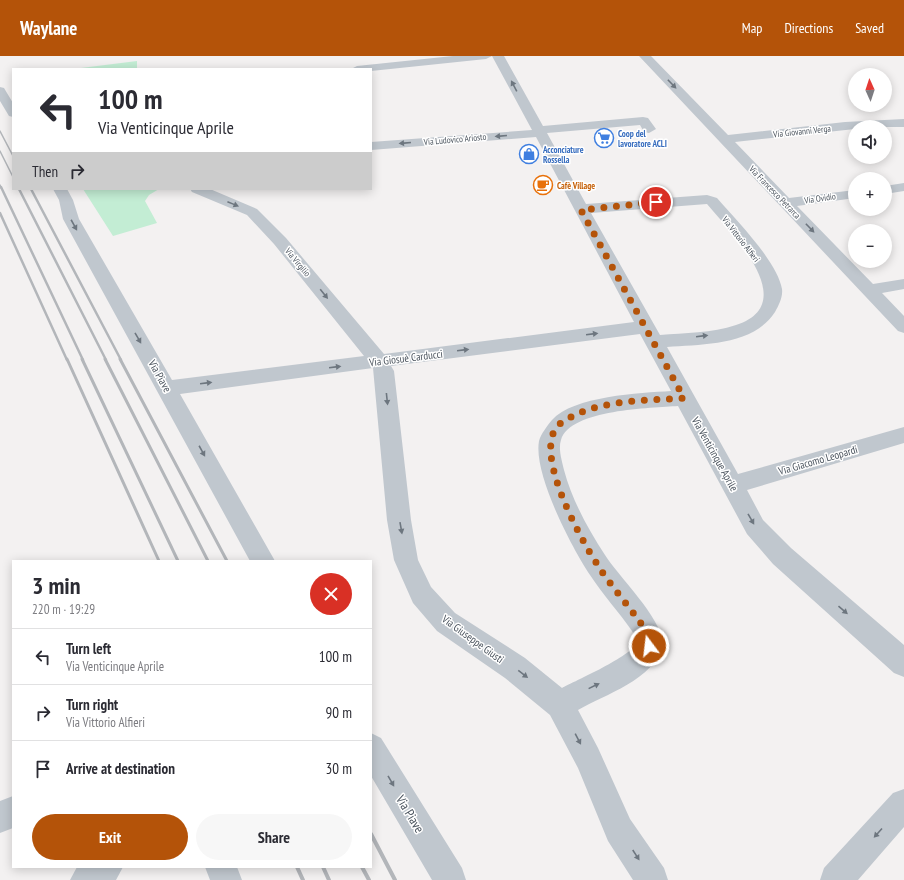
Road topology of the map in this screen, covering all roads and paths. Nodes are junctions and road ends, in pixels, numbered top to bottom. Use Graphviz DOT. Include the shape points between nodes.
graph roads {
  1 [pos="486,56"];
  2 [pos="498,56"];
  3 [pos="645,56"];
  4 [pos="367,68"];
  5 [pos="0,91"];
  6 [pos="12,111"];
  7 [pos="904,123"];
  8 [pos="649,129"];
  9 [pos="539,131"];
  10 [pos="724,139"];
  11 [pos="372,146"];
  12 [pos="904,187"];
  13 [pos="892,189"];
  14 [pos="61,190"];
  15 [pos="199,190"];
  16 [pos="848,195"];
  17 [pos="785,203"];
  18 [pos="581,210"];
  19 [pos="904,284"];
  20 [pos="869,290"];
  21 [pos="904,327"];
  22 [pos="649,335"];
  23 [pos="379,361"];
  24 [pos="167,388"];
  25 [pos="684,398"];
  26 [pos="904,435"];
  27 [pos="732,485"];
  28 [pos="262,560"];
  29 [pos="904,663"];
  30 [pos="560,704"];
  31 [pos="372,750"];
  32 [pos="904,804"];
  33 [pos="12,812"];
  34 [pos="0,817"];
  35 [pos="105,868"];
  36 [pos="221,868"];
  37 [pos="86,880"];
  38 [pos="226,880"];
  39 [pos="450,880"];
  40 [pos="652,880"];
  41 [pos="836,880"];
  1 -- 4 [label="street"];
  9 -- 2 [label="street, Via Venticinque Aprile, one-way"];
  3 -- 10 [label="street, Via Francesco Petrarca, one-way"];
  5 -- 6 [label="street"];
  7 -- 10 [label="street, Via Giovanni Verga" via="845,126"];
  8 -- 9 [label="street, Via Ludovico Ariosto" via="643,121"];
  9 -- 11 [label="street, Via Ludovico Ariosto, one-way"];
  9 -- 18 [label="street, Via Venticinque Aprile"];
  10 -- 17 [label="street, Via Francesco Petrarca"];
  12 -- 13 [label="street"];
  14 -- 24 [label="street, Via Piave, one-way" via="71,220"];
  15 -- 23 [label="street, Via Virgilio, one-way" via="252,212 280,241"];
  16 -- 17 [label="street, Via Ovidio"];
  17 -- 20 [label="street, Via Francesco Petrarca, one-way"];
  18 -- 22 [label="street, Via Venticinque Aprile"];
  22 -- 18 [label="street, Via Vittorio Alfieri, one-way" via="731,333 747,328 764,313 771,302 773,289 767,274 754,253 707,199"];
  19 -- 20 [label="street"];
  20 -- 21 [label="street, Via Francesco Petrarca"];
  23 -- 22 [label="street, Via Giosuè Carducci, one-way"];
  22 -- 25 [label="street, Via Venticinque Aprile"];
  24 -- 23 [label="street, Via Giosuè Carducci, one-way"];
  23 -- 30 [label="street, Via Giuseppe Giusti, one-way" via="384,371 399,520 406,560 422,595 446,622 515,668"];
  24 -- 28 [label="street, Via Piave, one-way"];
  25 -- 27 [label="street, Via Venticinque Aprile"];
  30 -- 25 [label="street, one-way" via="615,676 642,657 649,646 648,634 597,564 570,514 557,484 550,454 550,438 560,424 581,412 608,405"];
  26 -- 27 [label="street, Via Giacomo Leopardi"];
  27 -- 29 [label="street, Via Venticinque Aprile, one-way" via="755,527 782,556"];
  30 -- 40 [label="street, Via Giuseppe Giusti, one-way" via="588,758 619,830"];
  31 -- 39 [label="street, Via Piave, one-way"];
  32 -- 41 [label="street, one-way"];
  33 -- 34 [label="street"];
  35 -- 37 [label="street"];
  36 -- 38 [label="street"];
}
